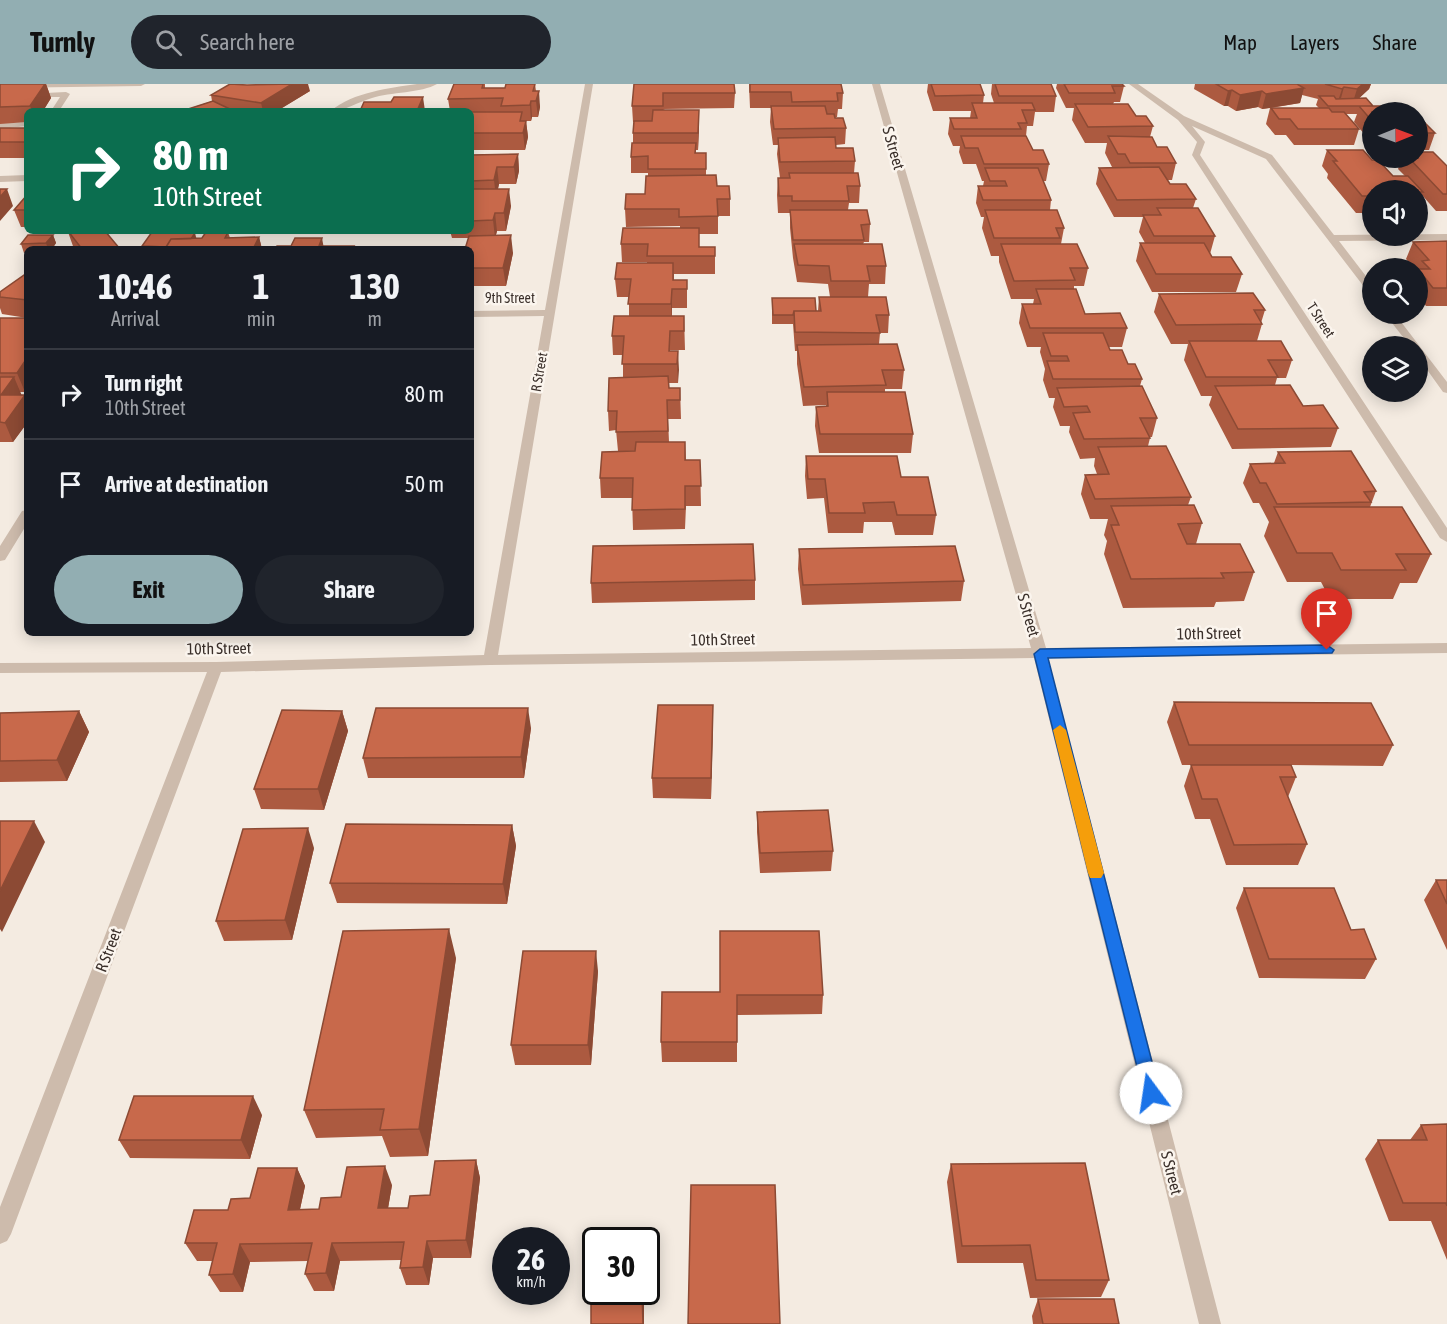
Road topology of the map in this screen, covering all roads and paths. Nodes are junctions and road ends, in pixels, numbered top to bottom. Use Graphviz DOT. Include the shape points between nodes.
graph roads {
  1 [pos="87,84"];
  2 [pos="141,84"];
  3 [pos="433,84"];
  4 [pos="589,84"];
  5 [pos="876,84"];
  6 [pos="1133,84"];
  7 [pos="0,86"];
  8 [pos="33,95"];
  9 [pos="57,108"];
  10 [pos="340,108"];
  11 [pos="1181,118"];
  12 [pos="24,124"];
  13 [pos="0,126"];
  14 [pos="0,178"];
  15 [pos="24,178"];
  16 [pos="1447,237"];
  17 [pos="1334,238"];
  18 [pos="1362,276"];
  19 [pos="549,313"];
  20 [pos="474,314"];
  21 [pos="1398,324"];
  22 [pos="1407,336"];
  23 [pos="1428,364"];
  24 [pos="1447,390"];
  25 [pos="24,519"];
  26 [pos="1447,538"];
  27 [pos="0,557"];
  28 [pos="1447,648"];
  29 [pos="1040,654"];
  30 [pos="490,660"];
  31 [pos="216,667"];
  32 [pos="0,668"];
  33 [pos="0,1234"];
  34 [pos="1210,1324"];
  1 -- 2 [label="street"];
  1 -- 7 [label="street"];
  3 -- 10 [label="street" via="389,91"];
  4 -- 19 [label="street, R Street"];
  5 -- 29 [label="street, S Street"];
  6 -- 11 [label="street, T Street"];
  8 -- 9 [label="street" via="66,94"];
  11 -- 17 [label="street, T Street" via="1269,156"];
  11 -- 26 [label="street, T Street" via="1201,142 1196,155"];
  12 -- 13 [label="street"];
  14 -- 15 [label="street"];
  16 -- 17 [label="street"];
  17 -- 18 [label="street, T Street"];
  19 -- 20 [label="street, 9th Street"];
  19 -- 30 [label="street, R Street"];
  21 -- 22 [label="street"];
  23 -- 24 [label="street"];
  25 -- 27 [label="street"];
  28 -- 29 [label="street, 10th Street"];
  29 -- 30 [label="street, 10th Street"];
  29 -- 34 [label="street, S Street"];
  30 -- 31 [label="street, 10th Street"];
  31 -- 32 [label="street, 10th Street"];
  31 -- 33 [label="street, R Street"];
}
